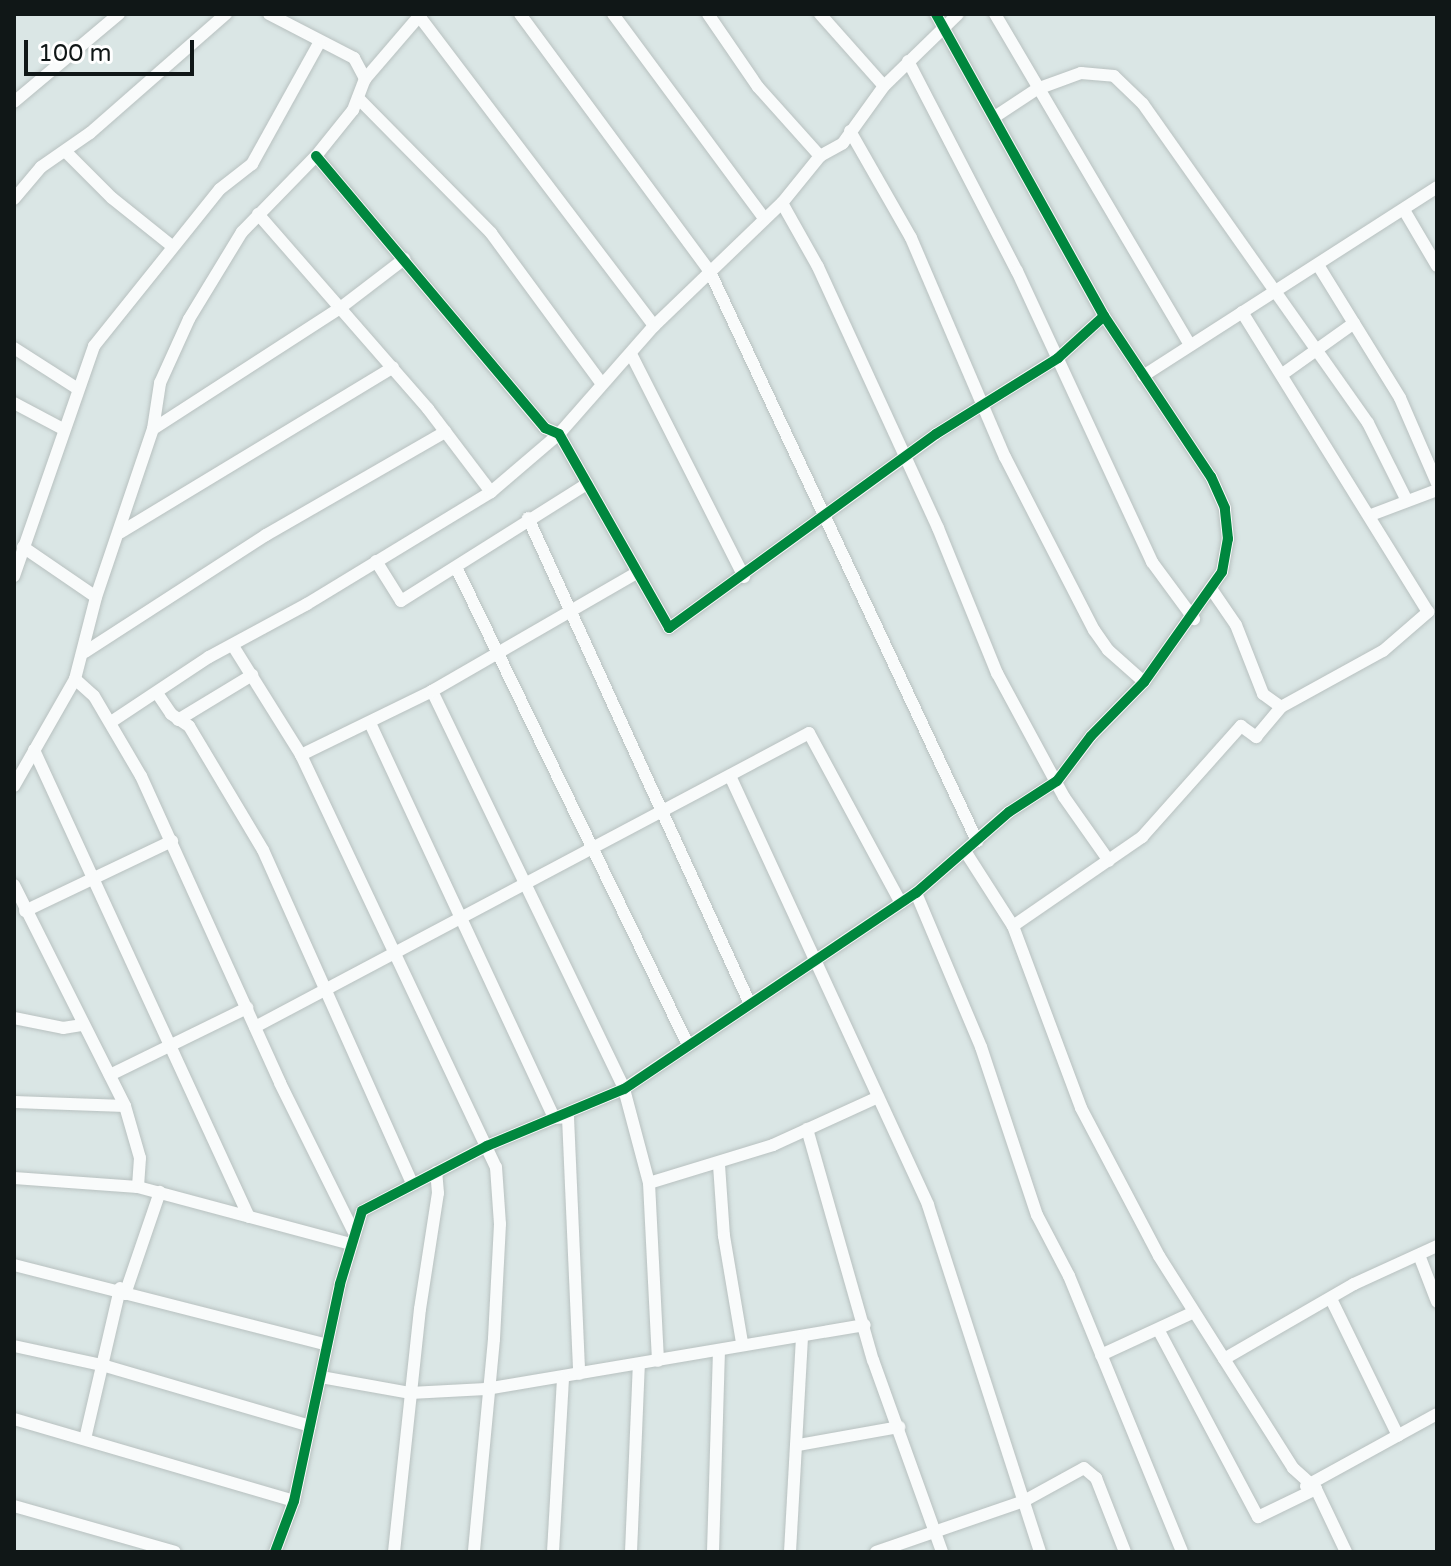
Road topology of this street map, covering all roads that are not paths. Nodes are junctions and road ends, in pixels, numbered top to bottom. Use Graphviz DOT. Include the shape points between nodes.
graph roads {
  1 [pos="119,14"];
  2 [pos="226,14"];
  3 [pos="269,14"];
  4 [pos="520,14"];
  5 [pos="613,14"];
  6 [pos="708,14"];
  7 [pos="820,14"];
  8 [pos="936,14"];
  9 [pos="958,14"];
  10 [pos="995,14"];
  11 [pos="420,15"];
  12 [pos="943,27"];
  13 [pos="319,43"];
  14 [pos="908,61"];
  15 [pos="365,79"];
  16 [pos="884,86"];
  17 [pos="1037,89"];
  18 [pos="358,98"];
  19 [pos="14,102"];
  20 [pos="996,116"];
  21 [pos="850,131"];
  22 [pos="65,151"];
  23 [pos="316,156"];
  24 [pos="820,156"];
  25 [pos="1437,187"];
  26 [pos="14,199"];
  27 [pos="782,203"];
  28 [pos="1404,210"];
  29 [pos="258,214"];
  30 [pos="763,217"];
  31 [pos="172,246"];
  32 [pos="404,259"];
  33 [pos="1318,265"];
  34 [pos="1437,266"];
  35 [pos="710,272"];
  36 [pos="1274,290"];
  37 [pos="340,308"];
  38 [pos="1242,312"];
  39 [pos="1104,316"];
  40 [pos="1354,323"];
  41 [pos="654,326"];
  42 [pos="1189,344"];
  43 [pos="14,348"];
  44 [pos="1316,350"];
  45 [pos="631,354"];
  46 [pos="1058,358"];
  47 [pos="393,367"];
  48 [pos="1284,373"];
  49 [pos="1143,376"];
  50 [pos="601,383"];
  51 [pos="78,389"];
  52 [pos="14,403"];
  53 [pos="985,405"];
  54 [pos="63,429"];
  55 [pos="153,429"];
  56 [pos="445,432"];
  57 [pos="559,434"];
  58 [pos="903,460"];
  59 [pos="1437,483"];
  60 [pos="587,484"];
  61 [pos="1437,490"];
  62 [pos="491,492"];
  63 [pos="1407,501"];
  64 [pos="1371,515"];
  65 [pos="825,517"];
  66 [pos="528,518"];
  67 [pos="121,532"];
  68 [pos="23,547"];
  69 [pos="376,561"];
  70 [pos="456,567"];
  71 [pos="635,574"];
  72 [pos="14,576"];
  73 [pos="744,577"];
  74 [pos="1212,590"];
  75 [pos="96,597"];
  76 [pos="571,613"];
  77 [pos="1194,619"];
  78 [pos="233,646"];
  79 [pos="498,650"];
  80 [pos="85,652"];
  81 [pos="252,675"];
  82 [pos="75,679"];
  83 [pos="1144,682"];
  84 [pos="432,691"];
  85 [pos="157,693"];
  86 [pos="1281,707"];
  87 [pos="178,720"];
  88 [pos="111,722"];
  89 [pos="370,723"];
  90 [pos="34,750"];
  91 [pos="301,755"];
  92 [pos="731,778"];
  93 [pos="1057,781"];
  94 [pos="14,786"];
  95 [pos="661,811"];
  96 [pos="172,841"];
  97 [pos="977,841"];
  98 [pos="596,846"];
  99 [pos="965,851"];
  100 [pos="1109,861"];
  101 [pos="96,878"];
  102 [pos="528,884"];
  103 [pos="14,885"];
  104 [pos="916,893"];
  105 [pos="901,903"];
  106 [pos="25,911"];
  107 [pos="461,917"];
  108 [pos="1013,926"];
  109 [pos="394,954"];
  110 [pos="816,965"];
  111 [pos="329,989"];
  112 [pos="750,1004"];
  113 [pos="247,1008"];
  114 [pos="14,1018"];
  115 [pos="83,1025"];
  116 [pos="255,1027"];
  117 [pos="173,1043"];
  118 [pos="688,1045"];
  119 [pos="110,1075"];
  120 [pos="624,1089"];
  121 [pos="876,1098"];
  122 [pos="14,1102"];
  123 [pos="125,1106"];
  124 [pos="554,1118"];
  125 [pos="807,1129"];
  126 [pos="487,1146"];
  127 [pos="719,1165"];
  128 [pos="436,1172"];
  129 [pos="14,1178"];
  130 [pos="412,1183"];
  131 [pos="649,1183"];
  132 [pos="138,1187"];
  133 [pos="160,1192"];
  134 [pos="249,1217"];
  135 [pos="352,1238"];
  136 [pos="1437,1246"];
  137 [pos="1419,1255"];
  138 [pos="14,1265"];
  139 [pos="122,1291"];
  140 [pos="1332,1301"];
  141 [pos="1437,1302"];
  142 [pos="1194,1312"];
  143 [pos="865,1325"];
  144 [pos="1159,1331"];
  145 [pos="802,1336"];
  146 [pos="742,1342"];
  147 [pos="327,1345"];
  148 [pos="14,1346"];
  149 [pos="719,1350"];
  150 [pos="1101,1355"];
  151 [pos="1224,1359"];
  152 [pos="658,1361"];
  153 [pos="639,1364"];
  154 [pos="102,1365"];
  155 [pos="579,1374"];
  156 [pos="321,1377"];
  157 [pos="563,1378"];
  158 [pos="486,1389"];
  159 [pos="410,1393"];
  160 [pos="1437,1414"];
  161 [pos="14,1419"];
  162 [pos="310,1426"];
  163 [pos="899,1427"];
  164 [pos="1398,1436"];
  165 [pos="85,1439"];
  166 [pos="798,1445"];
  167 [pos="1311,1487"];
  168 [pos="294,1501"];
  169 [pos="1024,1501"];
  170 [pos="14,1506"];
  171 [pos="935,1532"];
  172 [pos="175,1552"];
  173 [pos="275,1552"];
  174 [pos="394,1552"];
  175 [pos="474,1552"];
  176 [pos="553,1552"];
  177 [pos="631,1552"];
  178 [pos="713,1552"];
  179 [pos="790,1552"];
  180 [pos="876,1552"];
  181 [pos="942,1552"];
  182 [pos="1040,1552"];
  183 [pos="1125,1552"];
  184 [pos="1182,1552"];
  185 [pos="1346,1552"];
  1 -- 19 [label="street"];
  2 -- 22 [label="street"];
  3 -- 13 [label="street"];
  4 -- 35 [label="street"];
  5 -- 30 [label="street"];
  6 -- 24 [label="street" via="758,87"];
  7 -- 16 [label="street"];
  8 -- 12 [label="street"];
  9 -- 12 [label="street"];
  10 -- 17 [label="street"];
  11 -- 15 [label="street"];
  11 -- 41 [label="street"];
  12 -- 14 [label="street"];
  12 -- 20 [label="street" via="982,104"];
  13 -- 15 [label="street" via="354,58"];
  13 -- 31 [label="street" via="252,164 220,189"];
  14 -- 16 [label="street"];
  14 -- 46 [label="street"];
  15 -- 18 [label="street"];
  16 -- 21 [label="street"];
  17 -- 20 [label="street"];
  17 -- 36 [label="street" via="1081,73 1114,76 1143,104"];
  17 -- 42 [label="street"];
  18 -- 23 [label="street"];
  18 -- 50 [label="street" via="491,233"];
  20 -- 39 [label="street"];
  21 -- 24 [label="street" via="834,150"];
  21 -- 53 [label="street" via="911,238"];
  22 -- 26 [label="street" via="41,167"];
  22 -- 31 [label="street"];
  23 -- 29 [label="street"];
  23 -- 32 [label="street"];
  24 -- 27 [label="street"];
  25 -- 28 [label="street"];
  27 -- 30 [label="street"];
  27 -- 58 [label="street" via="818,267"];
  28 -- 33 [label="street"];
  28 -- 34 [label="street"];
  29 -- 37 [label="street"];
  29 -- 55 [label="street" via="189,319 160,383"];
  30 -- 35 [label="street"];
  31 -- 51 [label="street" via="94,346"];
  32 -- 37 [label="street"];
  32 -- 57 [label="street" via="545,428"];
  33 -- 36 [label="street"];
  33 -- 40 [label="street"];
  35 -- 41 [label="street"];
  35 -- 65 [label="street"];
  36 -- 38 [label="street"];
  36 -- 44 [label="street"];
  37 -- 47 [label="street"];
  37 -- 55 [label="street"];
  38 -- 42 [label="street"];
  38 -- 48 [label="street"];
  39 -- 46 [label="street"];
  39 -- 49 [label="street"];
  40 -- 44 [label="street"];
  40 -- 59 [label="street" via="1400,398"];
  41 -- 45 [label="street"];
  42 -- 49 [label="street"];
  43 -- 51 [label="street"];
  44 -- 48 [label="street"];
  44 -- 63 [label="street" via="1368,423"];
  45 -- 50 [label="street"];
  45 -- 73 [label="street"];
  46 -- 53 [label="street"];
  46 -- 77 [label="street" via="1152,562"];
  47 -- 56 [label="street"];
  47 -- 67 [label="street"];
  48 -- 64 [label="street"];
  49 -- 74 [label="street" via="1211,477 1225,508 1228,539 1222,572"];
  50 -- 57 [label="street"];
  51 -- 54 [label="street"];
  52 -- 54 [label="street"];
  53 -- 58 [label="street"];
  53 -- 83 [label="street" via="1094,630"];
  54 -- 68 [label="street"];
  55 -- 67 [label="street"];
  56 -- 62 [label="street"];
  56 -- 80 [label="street" via="266,535"];
  57 -- 60 [label="street"];
  57 -- 62 [label="street"];
  58 -- 65 [label="street"];
  58 -- 93 [label="street" via="997,673"];
  60 -- 66 [label="street"];
  60 -- 71 [label="street"];
  61 -- 63 [label="street"];
  62 -- 69 [label="street"];
  63 -- 64 [label="street"];
  64 -- 86 [label="street" via="1428,612 1383,651"];
  65 -- 73 [label="street"];
  65 -- 97 [label="street"];
  66 -- 70 [label="street"];
  66 -- 76 [label="street"];
  67 -- 75 [label="street"];
  68 -- 72 [label="street"];
  68 -- 75 [label="street"];
  69 -- 70 [label="street" via="401,601"];
  69 -- 78 [label="street"];
  70 -- 79 [label="street"];
  71 -- 73 [label="street" via="669,628"];
  71 -- 76 [label="street"];
  74 -- 77 [label="street"];
  74 -- 86 [label="street" via="1236,625 1263,694"];
  75 -- 80 [label="street"];
  76 -- 79 [label="street"];
  76 -- 95 [label="street"];
  77 -- 83 [label="street"];
  78 -- 81 [label="street"];
  78 -- 85 [label="street"];
  79 -- 84 [label="street"];
  79 -- 98 [label="street"];
  80 -- 82 [label="street"];
  81 -- 87 [label="street"];
  81 -- 91 [label="street"];
  82 -- 88 [label="street"];
  82 -- 90 [label="street"];
  83 -- 93 [label="street" via="1091,736"];
  84 -- 89 [label="street"];
  84 -- 102 [label="street"];
  85 -- 87 [label="street"];
  85 -- 88 [label="street"];
  86 -- 100 [label="street" via="1256,737 1241,726 1142,837"];
  87 -- 111 [label="street" via="189,726 263,850"];
  88 -- 96 [label="street"];
  89 -- 91 [label="street"];
  89 -- 107 [label="street"];
  90 -- 94 [label="street"];
  90 -- 101 [label="street"];
  91 -- 109 [label="street"];
  92 -- 95 [label="street"];
  92 -- 105 [label="street" via="809,733"];
  92 -- 110 [label="street"];
  93 -- 97 [label="street"];
  93 -- 100 [label="street"];
  95 -- 98 [label="street"];
  95 -- 112 [label="street"];
  96 -- 101 [label="street"];
  96 -- 113 [label="street"];
  97 -- 99 [label="street"];
  98 -- 102 [label="street"];
  98 -- 118 [label="street"];
  99 -- 104 [label="street"];
  99 -- 108 [label="street"];
  100 -- 108 [label="street"];
  101 -- 106 [label="street"];
  101 -- 117 [label="street"];
  102 -- 107 [label="street"];
  102 -- 120 [label="street"];
  103 -- 106 [label="street"];
  104 -- 105 [label="street"];
  104 -- 150 [label="street" via="981,1047 1037,1215"];
  105 -- 110 [label="street" via="856,929"];
  106 -- 115 [label="street"];
  107 -- 109 [label="street"];
  107 -- 124 [label="street"];
  108 -- 142 [label="street" via="1081,1108"];
  109 -- 111 [label="street"];
  109 -- 126 [label="street"];
  110 -- 112 [label="street"];
  110 -- 121 [label="street"];
  111 -- 116 [label="street"];
  111 -- 130 [label="street"];
  112 -- 118 [label="street"];
  113 -- 116 [label="street"];
  113 -- 117 [label="street"];
  114 -- 115 [label="street" via="63,1028"];
  115 -- 119 [label="street"];
  116 -- 135 [label="street"];
  117 -- 119 [label="street"];
  117 -- 134 [label="street"];
  118 -- 120 [label="street"];
  119 -- 123 [label="street"];
  120 -- 124 [label="street"];
  120 -- 131 [label="street"];
  121 -- 125 [label="street"];
  121 -- 169 [label="street" via="928,1205"];
  122 -- 123 [label="street"];
  123 -- 132 [label="street" via="140,1158"];
  124 -- 126 [label="street"];
  124 -- 155 [label="street" via="568,1117 570,1127"];
  125 -- 127 [label="street"];
  125 -- 143 [label="street"];
  126 -- 128 [label="street"];
  126 -- 158 [label="street" via="496,1167 500,1224"];
  127 -- 131 [label="street"];
  127 -- 146 [label="street" via="724,1236"];
  128 -- 130 [label="street"];
  128 -- 159 [label="street" via="438,1193"];
  129 -- 132 [label="street"];
  130 -- 135 [label="street" via="362,1211"];
  131 -- 152 [label="street"];
  132 -- 133 [label="street"];
  133 -- 134 [label="street"];
  133 -- 139 [label="street"];
  134 -- 135 [label="street"];
  135 -- 147 [label="street"];
  136 -- 137 [label="street"];
  137 -- 140 [label="street" via="1354,1284"];
  137 -- 141 [label="street"];
  138 -- 139 [label="street"];
  139 -- 147 [label="street"];
  139 -- 154 [label="street"];
  140 -- 151 [label="street"];
  140 -- 164 [label="street"];
  142 -- 144 [label="street"];
  142 -- 151 [label="street"];
  143 -- 145 [label="street"];
  143 -- 163 [label="street"];
  144 -- 150 [label="street"];
  144 -- 167 [label="street" via="1258,1517"];
  145 -- 146 [label="street"];
  145 -- 166 [label="street"];
  146 -- 149 [label="street"];
  147 -- 156 [label="street"];
  148 -- 154 [label="street"];
  149 -- 152 [label="street"];
  149 -- 178 [label="street"];
  150 -- 184 [label="street"];
  151 -- 167 [label="street"];
  152 -- 153 [label="street"];
  153 -- 155 [label="street"];
  153 -- 177 [label="street"];
  154 -- 162 [label="street"];
  154 -- 165 [label="street"];
  155 -- 157 [label="street"];
  156 -- 159 [label="street"];
  156 -- 162 [label="street"];
  157 -- 158 [label="street"];
  157 -- 176 [label="street"];
  158 -- 159 [label="street"];
  158 -- 175 [label="street"];
  159 -- 174 [label="street"];
  160 -- 164 [label="street"];
  161 -- 165 [label="street"];
  162 -- 168 [label="street"];
  163 -- 166 [label="street"];
  163 -- 171 [label="street"];
  164 -- 167 [label="street"];
  165 -- 168 [label="street"];
  166 -- 179 [label="street"];
  167 -- 185 [label="street"];
  168 -- 173 [label="street"];
  169 -- 171 [label="street"];
  169 -- 182 [label="street"];
  169 -- 183 [label="street" via="1074,1471 1091,1470"];
  170 -- 172 [label="street"];
  171 -- 180 [label="street"];
  171 -- 181 [label="street"];
}
